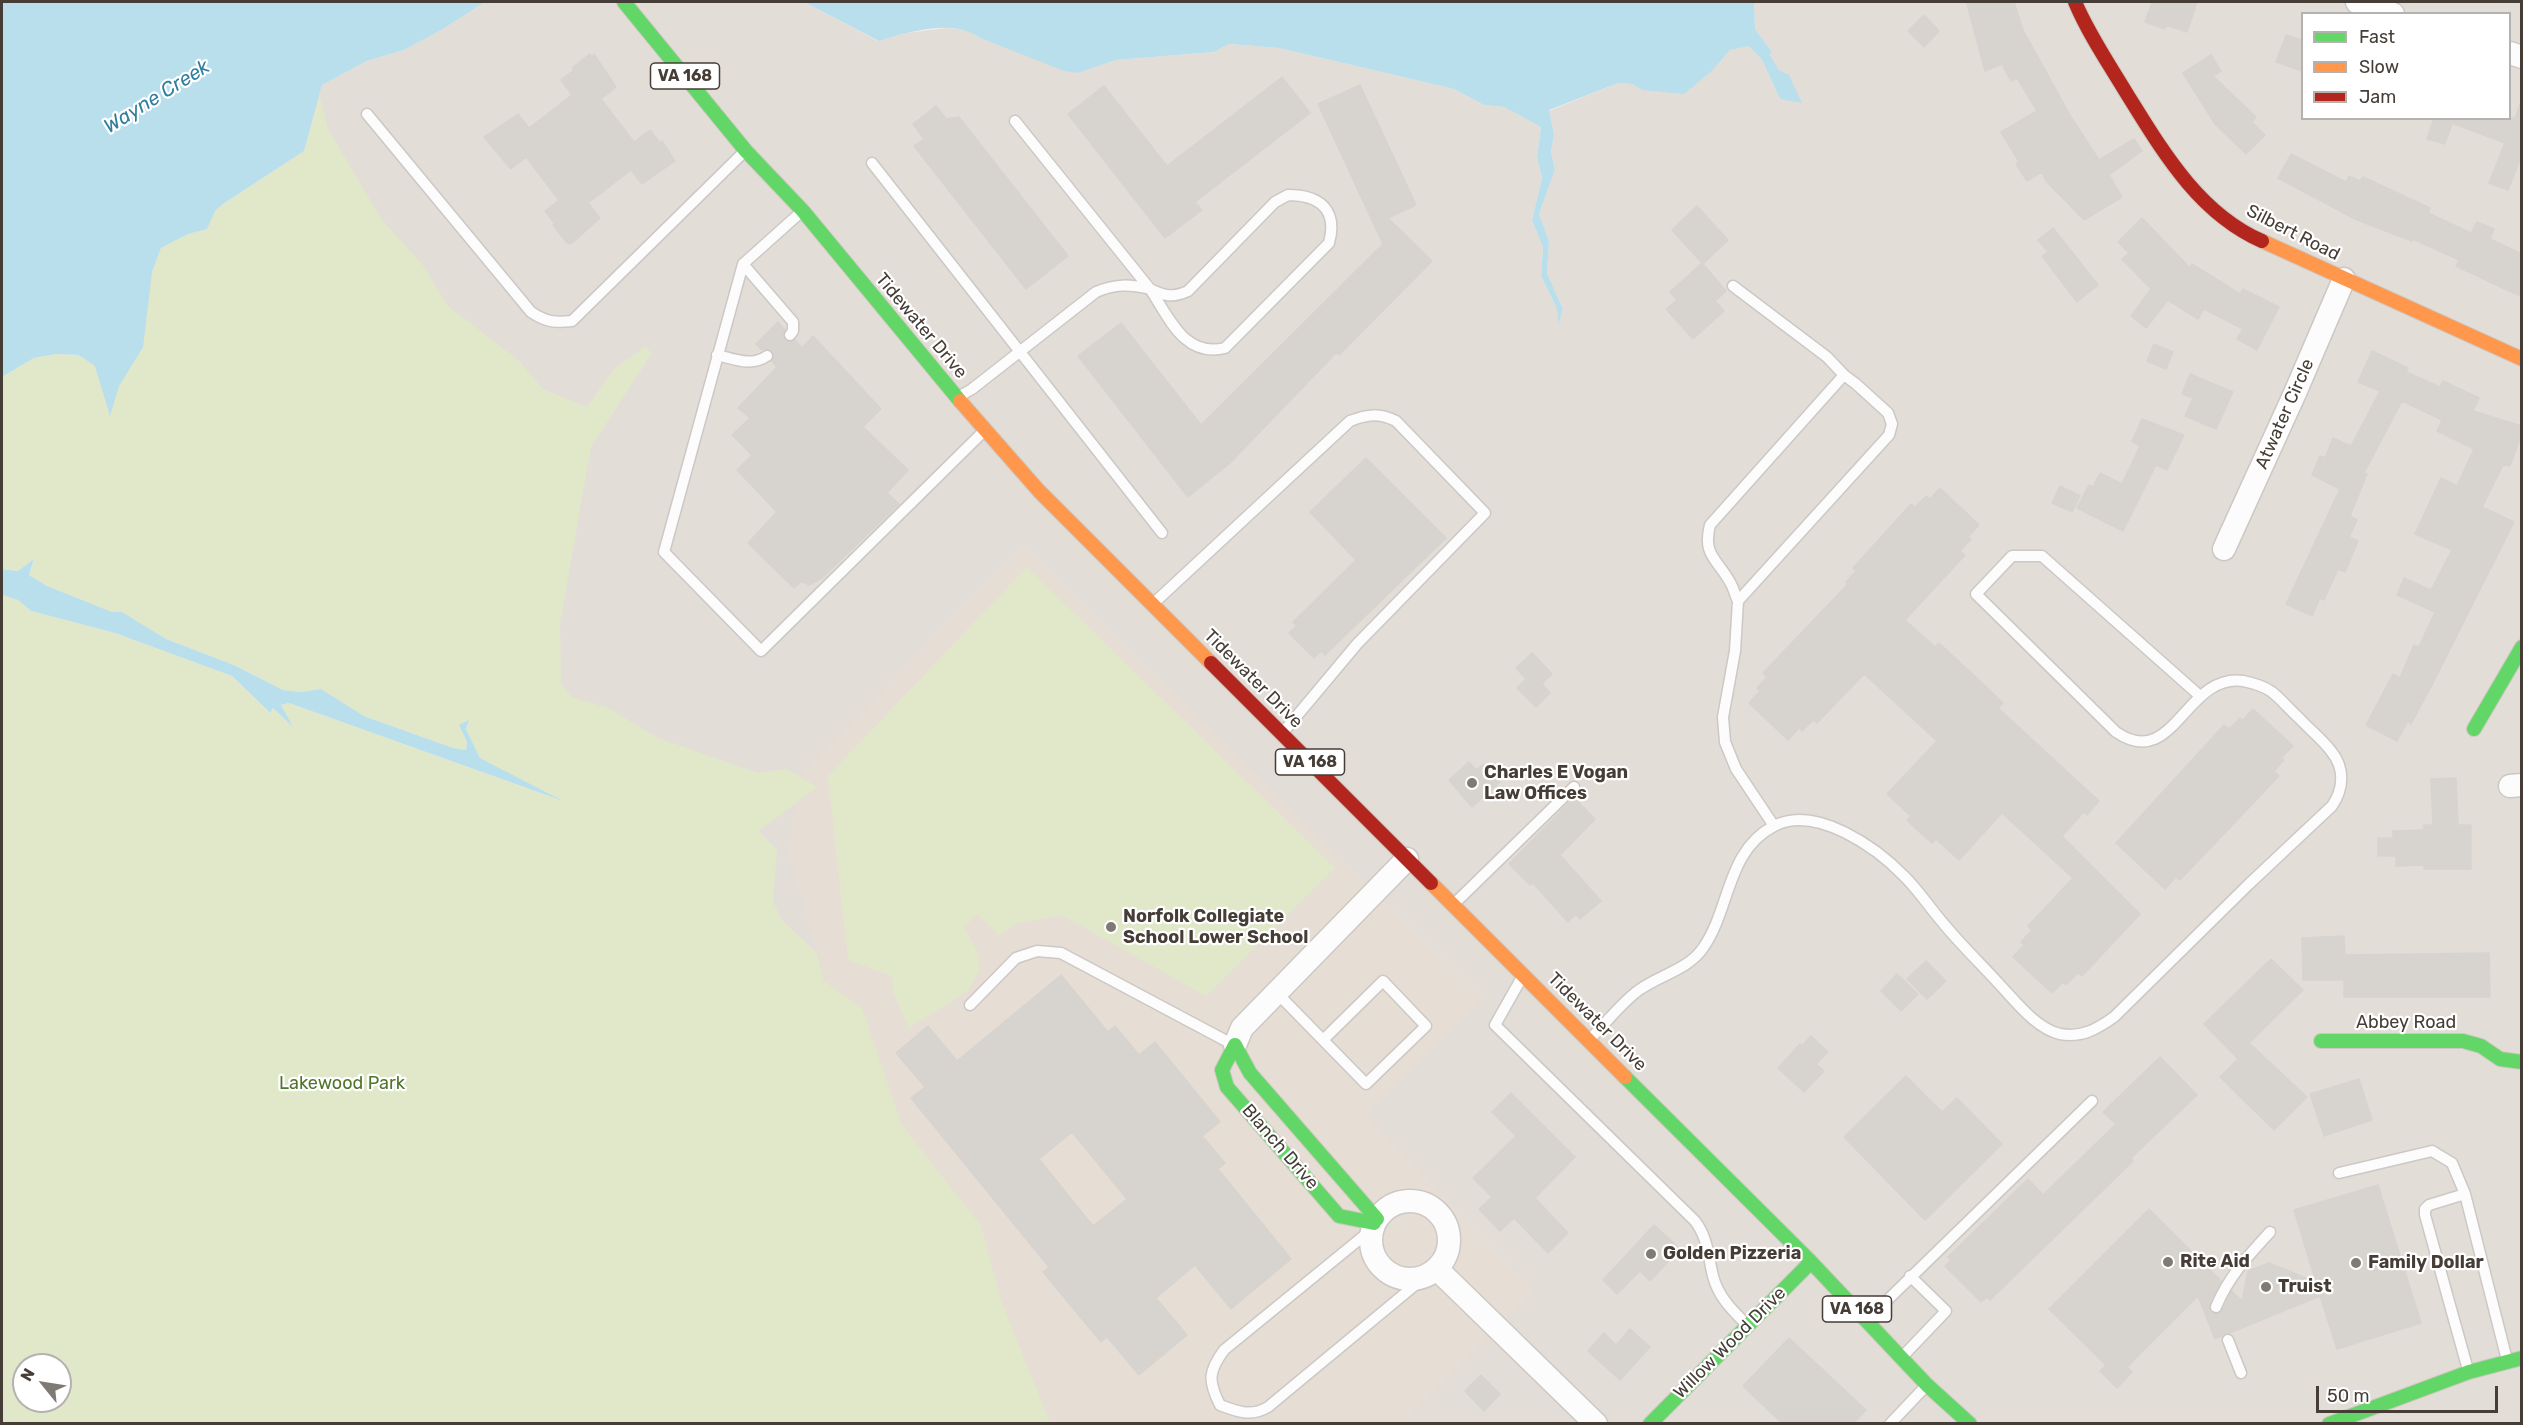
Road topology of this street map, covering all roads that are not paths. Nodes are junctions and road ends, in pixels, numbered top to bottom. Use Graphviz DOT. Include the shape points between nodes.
graph roads {
  1 [pos="624,2"];
  2 [pos="2075,2"];
  3 [pos="2357,2"];
  4 [pos="2387,12"];
  5 [pos="368,114"];
  6 [pos="1015,121"];
  7 [pos="746,151"];
  8 [pos="872,164"];
  9 [pos="803,211"];
  10 [pos="743,264"];
  11 [pos="2344,279"];
  12 [pos="1733,286"];
  13 [pos="1150,289"];
  14 [pos="790,335"];
  15 [pos="1019,352"];
  16 [pos="717,355"];
  17 [pos="767,356"];
  18 [pos="2522,359"];
  19 [pos="1844,375"];
  20 [pos="957,397"];
  21 [pos="985,430"];
  22 [pos="1162,533"];
  23 [pos="2224,549"];
  24 [pos="1738,601"];
  25 [pos="1152,604"];
  26 [pos="2522,647"];
  27 [pos="2200,696"];
  28 [pos="2474,729"];
  29 [pos="1282,733"];
  30 [pos="1574,787"];
  31 [pos="1774,826"];
  32 [pos="1407,859"];
  33 [pos="1453,904"];
  34 [pos="1524,975"];
  35 [pos="1277,993"];
  36 [pos="970,1005"];
  37 [pos="1323,1040"];
  38 [pos="1589,1040"];
  39 [pos="2321,1041"];
  40 [pos="1235,1045"];
  41 [pos="2522,1062"];
  42 [pos="2091,1101"];
  43 [pos="2339,1173"];
  44 [pos="2465,1194"];
  45 [pos="1374,1224"];
  46 [pos="2270,1232"];
  47 [pos="1810,1262"];
  48 [pos="1431,1272"];
  49 [pos="1911,1276"];
  50 [pos="2216,1307"];
  51 [pos="1867,1320"];
  52 [pos="1747,1326"];
  53 [pos="2228,1340"];
  54 [pos="1902,1357"];
  55 [pos="2515,1360"];
  56 [pos="2469,1372"];
  57 [pos="2241,1374"];
  58 [pos="1927,1385"];
  59 [pos="1890,1423"];
  60 [pos="1596,1424"];
  61 [pos="1650,1424"];
  62 [pos="1970,1424"];
  63 [pos="2329,1424"];
  1 -- 7 [label="main road, Tidewater Drive / VA 168"];
  2 -- 11 [label="main road, Silbert Road" via="2087,29 2171,164 2198,195 2256,239"];
  3 -- 4 [label="street"];
  5 -- 7 [label="lane" via="531,312 555,323 573,321"];
  6 -- 13 [label="lane"];
  7 -- 9 [label="main road, Tidewater Drive / VA 168"];
  8 -- 15 [label="lane"];
  9 -- 10 [label="lane"];
  9 -- 20 [label="main road, Tidewater Drive / VA 168"];
  10 -- 14 [label="lane" via="793,322"];
  10 -- 16 [label="lane"];
  11 -- 18 [label="main road, Silbert Road"];
  11 -- 23 [label="street, Atwater Circle"];
  12 -- 19 [label="lane" via="1827,357"];
  13 -- 13 [label="lane" via="1165,296 1188,291 1275,202 1288,195 1305,195 1318,201 1329,214 1332,230 1324,250 1225,348 1211,351 1188,343"];
  13 -- 15 [label="lane" via="1113,285 1096,292"];
  15 -- 20 [label="lane"];
  15 -- 22 [label="lane"];
  16 -- 17 [label="lane" via="746,363"];
  16 -- 21 [label="lane" via="664,552 761,651"];
  19 -- 24 [label="lane" via="1710,525 1706,538 1708,552"];
  19 -- 24 [label="lane" via="1888,413 1892,423 1889,435"];
  20 -- 21 [label="main road, Tidewater Drive / VA 168"];
  21 -- 25 [label="main road, Tidewater Drive / VA 168" via="1039,491"];
  24 -- 31 [label="lane" via="1735,651 1723,717 1725,742 1736,769"];
  25 -- 29 [label="main road, Tidewater Drive / VA 168"];
  25 -- 29 [label="lane" via="1350,421 1367,414 1396,421 1485,513 1357,644"];
  26 -- 28 [label="main road"];
  27 -- 27 [label="lane" via="2164,735 2151,741 2126,739 1976,594 2012,556 2042,556"];
  27 -- 31 [label="lane" via="2219,684 2237,681 2256,683 2272,692 2339,763 2339,796 2115,1017 2095,1030 2058,1034 2042,1026 1950,932 1904,875 1863,843 1827,824 1804,819"];
  29 -- 32 [label="main road, Tidewater Drive / VA 168"];
  30 -- 33 [label="lane"];
  31 -- 38 [label="lane" via="1742,854 1731,875 1716,929 1702,951 1637,991"];
  32 -- 33 [label="main road, Tidewater Drive / VA 168"];
  32 -- 35 [label="street, Blanch Drive"];
  33 -- 34 [label="main road, Tidewater Drive / VA 168"];
  34 -- 38 [label="main road, Tidewater Drive / VA 168"];
  34 -- 52 [label="lane" via="1495,1025 1695,1221 1708,1246 1724,1301"];
  35 -- 37 [label="lane"];
  35 -- 40 [label="street, Blanch Drive" via="1242,1028"];
  36 -- 40 [label="lane" via="1016,958 1036,951 1061,953"];
  37 -- 37 [label="lane" via="1366,1084 1426,1026 1383,981"];
  38 -- 47 [label="main road, Tidewater Drive / VA 168"];
  39 -- 41 [label="main road, Abbey Road" via="2463,1041 2481,1046 2499,1059"];
  40 -- 45 [label="main road, Blanch Drive" via="1250,1073"];
  40 -- 45 [label="main road, Blanch Drive" via="1222,1070 1227,1087 1339,1216"];
  42 -- 49 [label="lane"];
  43 -- 44 [label="lane" via="2432,1151 2452,1164"];
  44 -- 55 [label="lane"];
  44 -- 56 [label="lane" via="2429,1205 2425,1215"];
  45 -- 48 [label="street" via="1372,1252 1388,1273 1413,1280"];
  45 -- 48 [label="street" via="1389,1207 1401,1202 1413,1201 1436,1210 1448,1232 1449,1245 1445,1258"];
  45 -- 48 [label="lane" via="1224,1350 1213,1365 1210,1385 1220,1405 1240,1413 1259,1412 1268,1407"];
  46 -- 50 [label="lane" via="2238,1266"];
  47 -- 51 [label="main road, Tidewater Drive / VA 168"];
  47 -- 52 [label="main road, Willow Wood Drive"];
  48 -- 60 [label="street"];
  49 -- 51 [label="lane"];
  49 -- 54 [label="lane" via="1946,1311"];
  51 -- 54 [label="main road, Tidewater Drive / VA 168"];
  52 -- 61 [label="main road, Willow Wood Drive"];
  53 -- 57 [label="lane"];
  54 -- 58 [label="main road, Tidewater Drive / VA 168"];
  55 -- 56 [label="main road"];
  56 -- 63 [label="main road"];
  58 -- 59 [label="lane"];
  58 -- 62 [label="main road, Tidewater Drive / VA 168"];
}
